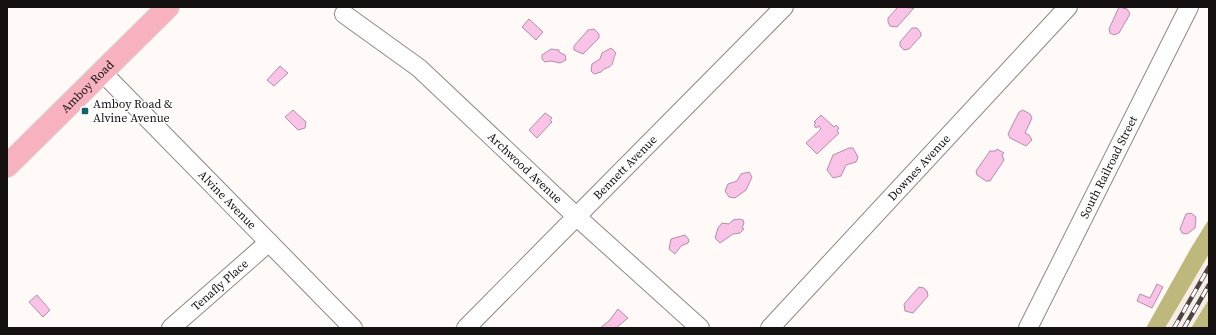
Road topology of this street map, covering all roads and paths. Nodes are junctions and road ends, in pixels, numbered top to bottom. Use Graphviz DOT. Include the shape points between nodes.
graph roads {
  1 [pos="168,7"];
  2 [pos="784,7"];
  3 [pos="1068,7"];
  4 [pos="1183,9"];
  5 [pos="344,14"];
  6 [pos="102,72"];
  7 [pos="7,166"];
  8 [pos="577,218"];
  9 [pos="269,242"];
  10 [pos="171,328"];
  11 [pos="353,328"];
  12 [pos="466,328"];
  13 [pos="700,328"];
  14 [pos="770,328"];
  15 [pos="1028,328"];
  1 -- 6 [label="main road, Amboy Road"];
  2 -- 8 [label="street, Bennett Avenue"];
  3 -- 14 [label="street, Downes Avenue"];
  4 -- 15 [label="street, South Railroad Street"];
  5 -- 8 [label="street, Archwood Avenue" via="419,68"];
  6 -- 7 [label="main road, Amboy Road"];
  6 -- 9 [label="street, Alvine Avenue"];
  8 -- 12 [label="street, Bennett Avenue"];
  8 -- 13 [label="street, Archwood Avenue"];
  9 -- 10 [label="street, Tenafly Place"];
  9 -- 11 [label="street, Alvine Avenue"];
}
